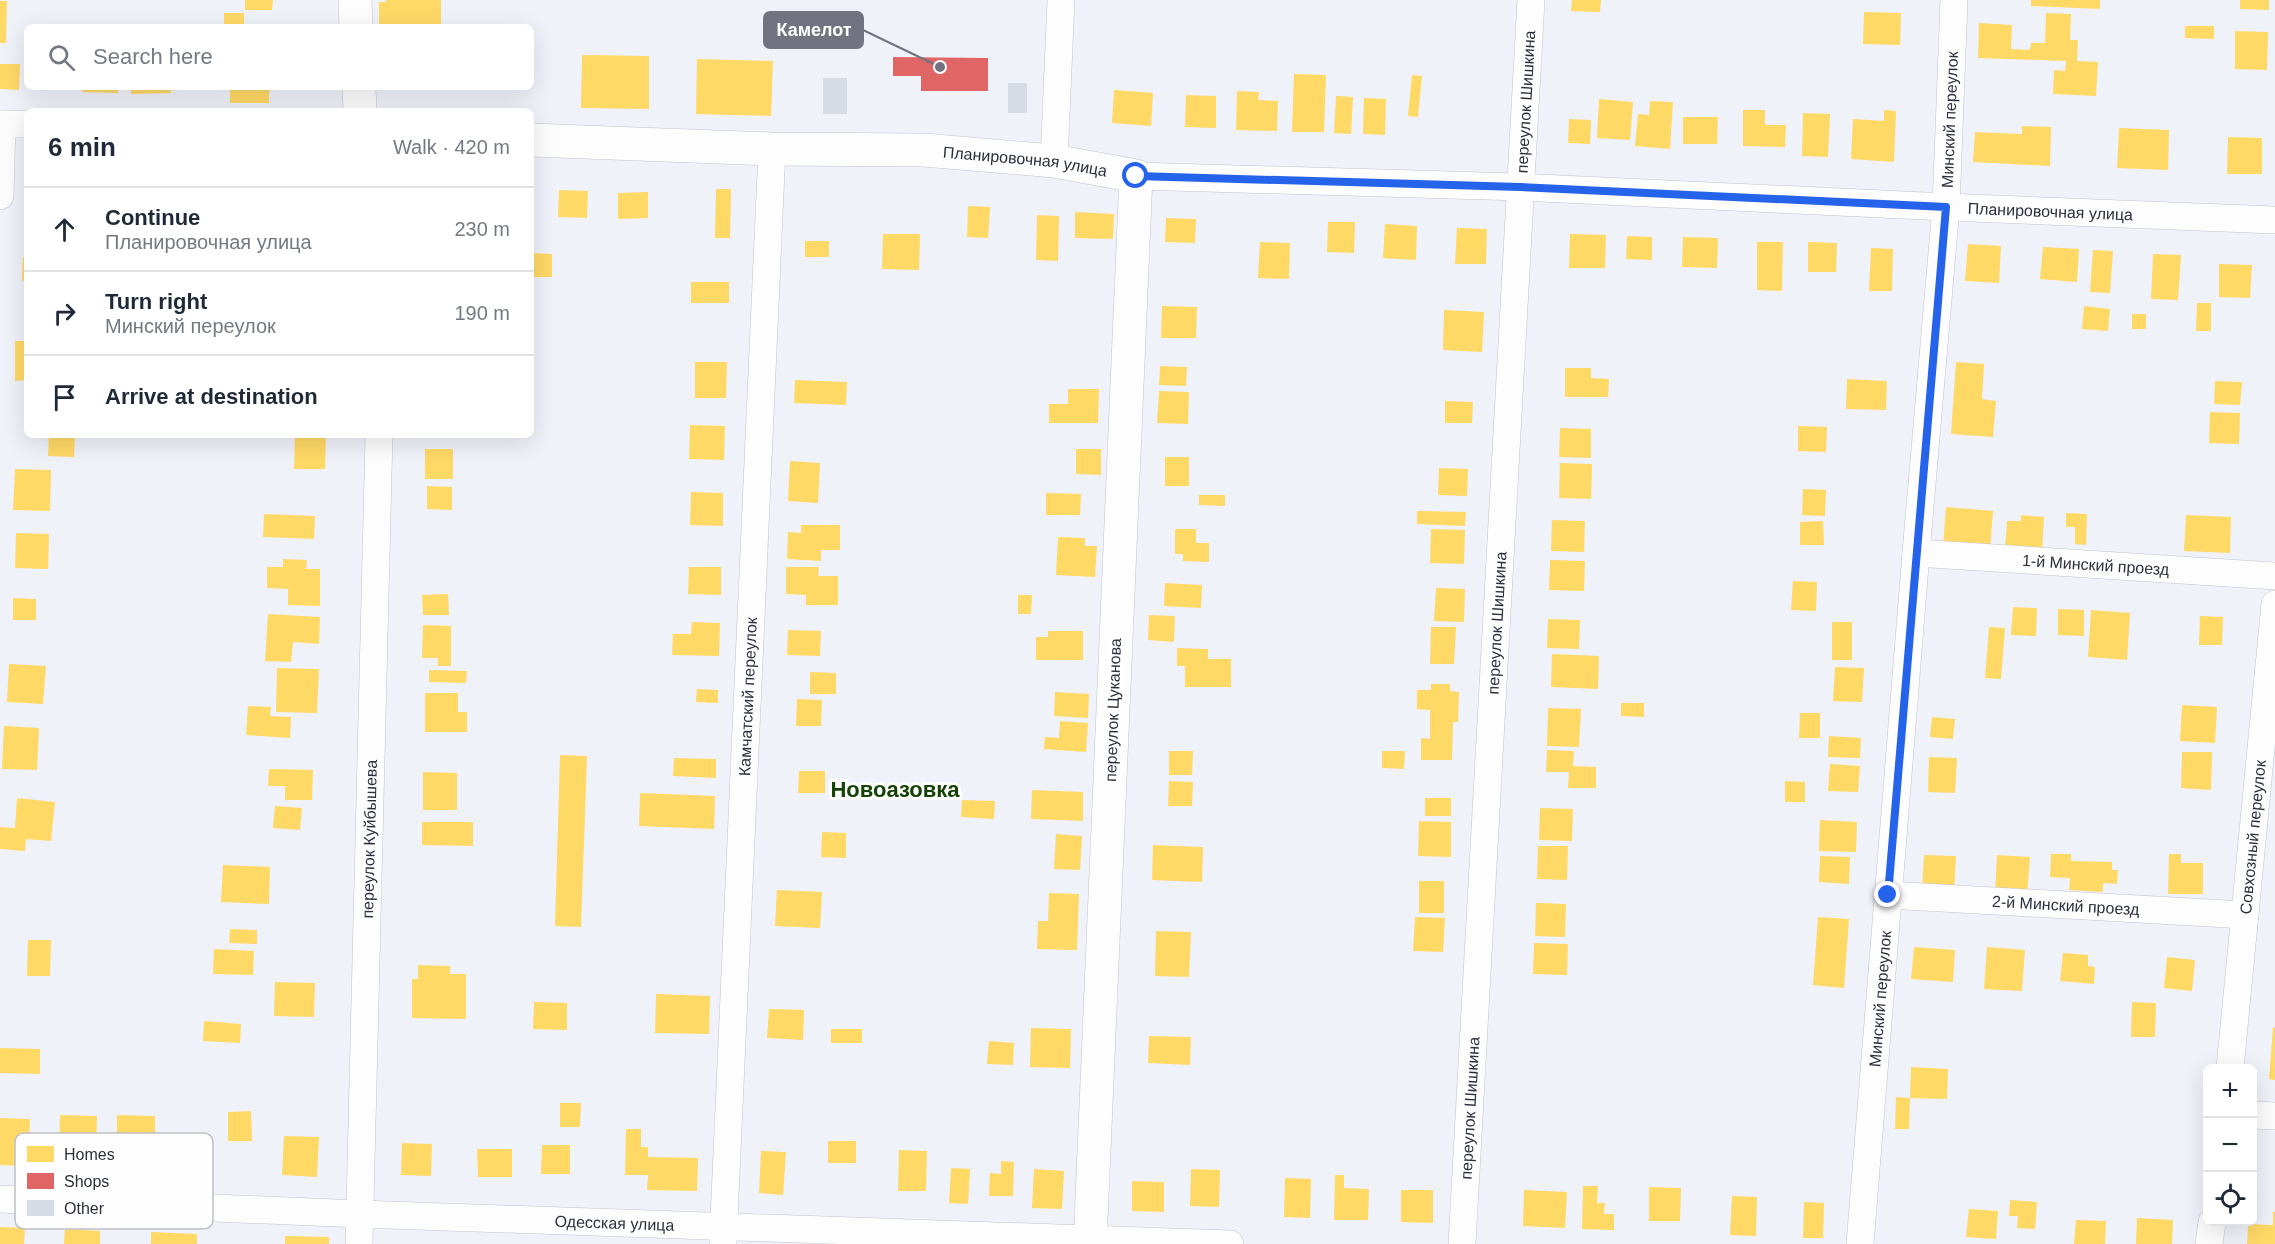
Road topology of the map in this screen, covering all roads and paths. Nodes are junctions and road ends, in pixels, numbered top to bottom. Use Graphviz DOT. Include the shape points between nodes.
graph roads {
  1 [pos="355,0"];
  2 [pos="1061,0"];
  3 [pos="1531,0"];
  4 [pos="1954,0"];
  5 [pos="356,24"];
  6 [pos="359,90"];
  7 [pos="360,108"];
  8 [pos="10,124"];
  9 [pos="534,140"];
  10 [pos="772,149"];
  11 [pos="1053,161"];
  12 [pos="1136,176"];
  13 [pos="1520,187"];
  14 [pos="0,196"];
  15 [pos="1946,207"];
  16 [pos="2275,220"];
  17 [pos="379,438"];
  18 [pos="1916,553"];
  19 [pos="2275,576"];
  20 [pos="2275,604"];
  21 [pos="1888,895"];
  22 [pos="2245,915"];
  23 [pos="2230,1064"];
  24 [pos="2257,1114"];
  25 [pos="2275,1116"];
  26 [pos="0,1199"];
  27 [pos="15,1200"];
  28 [pos="213,1208"];
  29 [pos="360,1214"];
  30 [pos="2211,1226"];
  31 [pos="723,1235"];
  32 [pos="1090,1242"];
  33 [pos="358,1244"];
  34 [pos="1230,1244"];
  35 [pos="1462,1244"];
  36 [pos="1860,1244"];
  37 [pos="2209,1244"];
  1 -- 5 [label="main road"];
  2 -- 11 [label="street"];
  3 -- 13 [label="street, переулок Шишкина"];
  4 -- 15 [label="street, Минский переулок"];
  6 -- 7 [label="main road"];
  8 -- 14 [label="street"];
  9 -- 10 [label="main road, Планировочная улица"];
  10 -- 11 [label="main road, Планировочная улица" via="924,150"];
  10 -- 31 [label="street, Камчатский переулок"];
  11 -- 12 [label="main road, Планировочная улица"];
  12 -- 13 [label="street, Планировочная улица"];
  12 -- 32 [label="main road, переулок Цуканова"];
  13 -- 15 [label="street, Планировочная улица"];
  13 -- 35 [label="street, переулок Шишкина"];
  15 -- 16 [label="street, Планировочная улица"];
  15 -- 18 [label="street, Минский переулок"];
  17 -- 29 [label="street, переулок Куйбышева"];
  18 -- 19 [label="street, 1-й Минский проезд"];
  18 -- 21 [label="street, Минский переулок"];
  20 -- 22 [label="street, Совхозный переулок"];
  21 -- 22 [label="street, 2-й Минский проезд"];
  21 -- 36 [label="street, Минский переулок"];
  22 -- 23 [label="street, Совхозный переулок"];
  24 -- 25 [label="street"];
  26 -- 27 [label="street, Одесская улица"];
  28 -- 29 [label="street, Одесская улица"];
  29 -- 31 [label="street, Одесская улица"];
  29 -- 33 [label="street, переулок Куйбышева"];
  30 -- 37 [label="street"];
  31 -- 32 [label="street, Одесская улица"];
  32 -- 34 [label="street, Одесская улица"];
}
